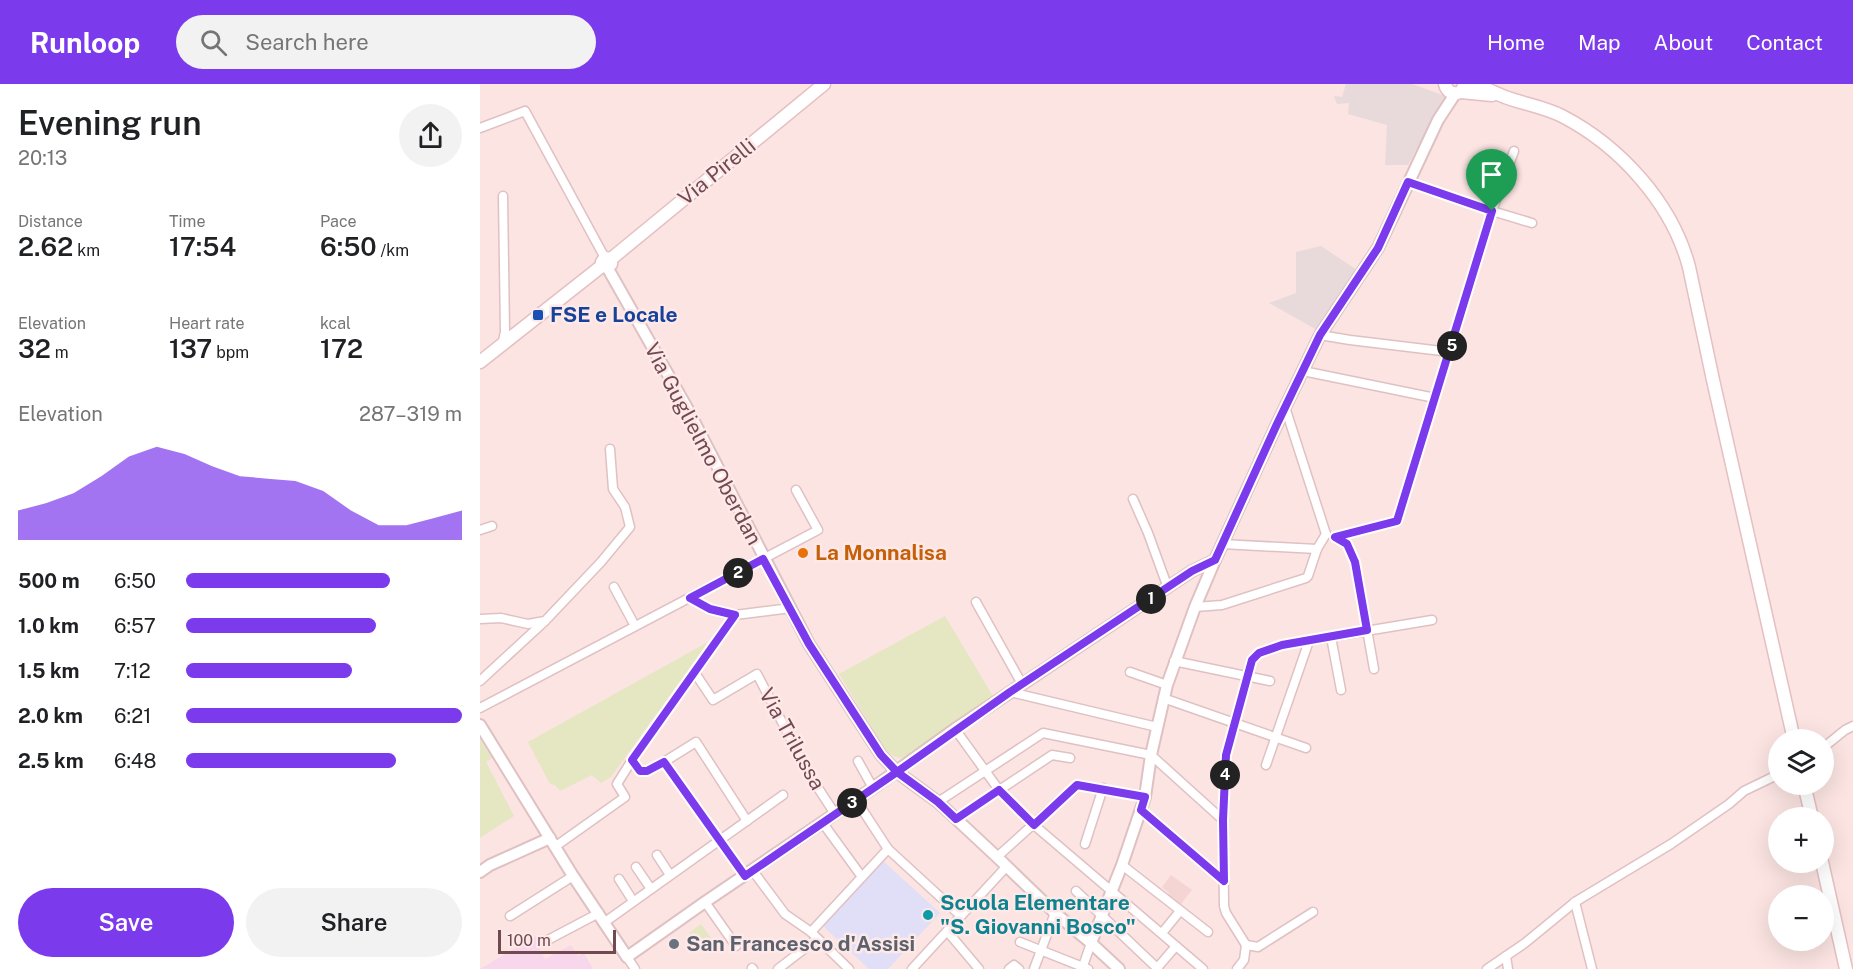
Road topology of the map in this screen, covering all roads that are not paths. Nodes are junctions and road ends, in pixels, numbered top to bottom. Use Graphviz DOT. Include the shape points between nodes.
graph roads {
  1 [pos="824,84"];
  2 [pos="1475,84"];
  3 [pos="1451,88"];
  4 [pos="1505,97"];
  5 [pos="480,128"];
  6 [pos="1514,150"];
  7 [pos="1408,182"];
  8 [pos="502,196"];
  9 [pos="1492,211"];
  10 [pos="1532,223"];
  11 [pos="606,262"];
  12 [pos="1320,335"];
  13 [pos="502,345"];
  14 [pos="1450,352"];
  15 [pos="480,362"];
  16 [pos="1303,371"];
  17 [pos="1435,398"];
  18 [pos="1285,407"];
  19 [pos="610,449"];
  20 [pos="796,490"];
  21 [pos="1133,500"];
  22 [pos="492,526"];
  23 [pos="480,530"];
  24 [pos="1330,536"];
  25 [pos="1222,544"];
  26 [pos="1317,549"];
  27 [pos="763,559"];
  28 [pos="1215,560"];
  29 [pos="614,587"];
  30 [pos="1167,588"];
  31 [pos="690,598"];
  32 [pos="976,602"];
  33 [pos="791,608"];
  34 [pos="1195,608"];
  35 [pos="735,615"];
  36 [pos="480,619"];
  37 [pos="1432,620"];
  38 [pos="545,621"];
  39 [pos="635,626"];
  40 [pos="1367,630"];
  41 [pos="1331,637"];
  42 [pos="1309,641"];
  43 [pos="1174,661"];
  44 [pos="1374,669"];
  45 [pos="1130,672"];
  46 [pos="695,673"];
  47 [pos="1247,675"];
  48 [pos="480,681"];
  49 [pos="1270,681"];
  50 [pos="1023,684"];
  51 [pos="1167,685"];
  52 [pos="1341,690"];
  53 [pos="1010,692"];
  54 [pos="1163,698"];
  55 [pos="480,708"];
  56 [pos="1233,723"];
  57 [pos="480,725"];
  58 [pos="1853,726"];
  59 [pos="1157,727"];
  60 [pos="955,729"];
  61 [pos="1792,729"];
  62 [pos="1276,737"];
  63 [pos="1834,739"];
  64 [pos="1306,748"];
  65 [pos="1151,755"];
  66 [pos="1070,758"];
  67 [pos="632,760"];
  68 [pos="858,761"];
  69 [pos="664,762"];
  70 [pos="1266,765"];
  71 [pos="985,771"];
  72 [pos="897,772"];
  73 [pos="1768,779"];
  74 [pos="1103,788"];
  75 [pos="873,789"];
  76 [pos="999,790"];
  77 [pos="783,795"];
  78 [pos="1145,797"];
  79 [pos="856,800"];
  80 [pos="938,802"];
  81 [pos="1141,810"];
  82 [pos="835,814"];
  83 [pos="956,819"];
  84 [pos="1223,820"];
  85 [pos="747,821"];
  86 [pos="822,822"];
  87 [pos="1034,825"];
  88 [pos="720,841"];
  89 [pos="553,842"];
  90 [pos="1085,844"];
  91 [pos="888,849"];
  92 [pos="657,855"];
  93 [pos="998,857"];
  94 [pos="1122,865"];
  95 [pos="1007,866"];
  96 [pos="636,867"];
  97 [pos="480,872"];
  98 [pos="749,873"];
  99 [pos="1824,873"];
  100 [pos="670,875"];
  101 [pos="573,876"];
  102 [pos="862,877"];
  103 [pos="619,879"];
  104 [pos="1224,881"];
  105 [pos="651,889"];
  106 [pos="1112,890"];
  107 [pos="1076,891"];
  108 [pos="633,902"];
  109 [pos="705,902"];
  110 [pos="1575,902"];
  111 [pos="1180,911"];
  112 [pos="1313,912"];
  113 [pos="1055,914"];
  114 [pos="510,916"];
  115 [pos="961,916"];
  116 [pos="1102,917"];
  117 [pos="602,918"];
  118 [pos="947,931"];
  119 [pos="1208,932"];
  120 [pos="1162,933"];
  121 [pos="814,936"];
  122 [pos="544,942"];
  123 [pos="1020,942"];
  124 [pos="1091,942"];
  125 [pos="1246,945"];
  126 [pos="736,946"];
  127 [pos="1176,946"];
  128 [pos="1041,951"];
  129 [pos="1506,956"];
  130 [pos="627,957"];
  131 [pos="845,968"];
  132 [pos="1084,968"];
  133 [pos="1158,968"];
  134 [pos="634,969"];
  135 [pos="778,969"];
  136 [pos="912,969"];
  137 [pos="980,969"];
  138 [pos="1034,969"];
  139 [pos="1119,969"];
  140 [pos="1203,969"];
  141 [pos="1238,969"];
  142 [pos="1487,969"];
  143 [pos="1508,969"];
  144 [pos="1592,969"];
  145 [pos="1846,969"];
  1 -- 11 [label="main road, Via Pirelli"];
  2 -- 4 [label="main road"];
  3 -- 4 [label="main road"];
  3 -- 7 [label="street"];
  4 -- 61 [label="main road" via="1542,108 1586,130 1622,158 1650,190 1676,230 1689,267"];
  5 -- 11 [label="street, Via Guglielmo Oberdan" via="525,111"];
  6 -- 9 [label="street"];
  7 -- 9 [label="street"];
  7 -- 12 [label="street" via="1378,248"];
  8 -- 13 [label="street"];
  9 -- 10 [label="street"];
  9 -- 14 [label="street"];
  11 -- 13 [label="main road, Via Pirelli"];
  11 -- 27 [label="street, Via Guglielmo Oberdan" via="687,408"];
  12 -- 14 [label="street"];
  12 -- 16 [label="street"];
  13 -- 15 [label="main road, Via Pirelli"];
  14 -- 17 [label="street"];
  16 -- 17 [label="street"];
  16 -- 18 [label="street"];
  17 -- 24 [label="street" via="1397,521"];
  18 -- 24 [label="street"];
  18 -- 25 [label="street"];
  19 -- 38 [label="street" via="613,489 625,507 630,527"];
  20 -- 27 [label="street" via="818,530"];
  21 -- 30 [label="street"];
  22 -- 23 [label="street"];
  24 -- 26 [label="street"];
  24 -- 40 [label="street" via="1347,544 1355,562"];
  25 -- 26 [label="street"];
  25 -- 28 [label="street"];
  26 -- 34 [label="street" via="1306,578 1222,605"];
  27 -- 31 [label="street"];
  27 -- 33 [label="street, Via Guglielmo Oberdan"];
  28 -- 30 [label="street"];
  28 -- 34 [label="street"];
  29 -- 39 [label="street"];
  30 -- 50 [label="street"];
  31 -- 35 [label="street" via="710,609"];
  31 -- 39 [label="street"];
  32 -- 50 [label="street"];
  33 -- 35 [label="street"];
  33 -- 72 [label="street, Via Guglielmo Oberdan" via="809,644 881,755"];
  34 -- 43 [label="street"];
  35 -- 46 [label="street"];
  36 -- 38 [label="street" via="501,618 528,624"];
  37 -- 40 [label="street"];
  38 -- 48 [label="street"];
  39 -- 55 [label="street"];
  40 -- 41 [label="street"];
  40 -- 44 [label="street"];
  41 -- 42 [label="street"];
  41 -- 52 [label="street"];
  42 -- 47 [label="street" via="1259,653"];
  42 -- 62 [label="street"];
  43 -- 47 [label="street"];
  43 -- 51 [label="street"];
  45 -- 51 [label="street"];
  46 -- 67 [label="street"];
  46 -- 82 [label="street, Via Trilussa" via="713,700 757,674 809,774"];
  47 -- 49 [label="street"];
  47 -- 56 [label="street"];
  50 -- 53 [label="street"];
  51 -- 54 [label="street"];
  53 -- 59 [label="street"];
  53 -- 60 [label="street"];
  54 -- 56 [label="street"];
  54 -- 59 [label="street"];
  56 -- 62 [label="street"];
  56 -- 84 [label="street" via="1226,755"];
  57 -- 89 [label="street"];
  58 -- 63 [label="street"];
  59 -- 65 [label="street"];
  60 -- 71 [label="street"];
  60 -- 72 [label="street"];
  62 -- 64 [label="street"];
  62 -- 70 [label="street"];
  65 -- 71 [label="street" via="1042,732"];
  65 -- 78 [label="street"];
  65 -- 84 [label="street"];
  66 -- 76 [label="street" via="1052,755"];
  67 -- 69 [label="street" via="640,771"];
  67 -- 89 [label="street" via="617,784 625,797"];
  68 -- 75 [label="street"];
  69 -- 85 [label="street" via="696,742"];
  69 -- 88 [label="street"];
  71 -- 76 [label="street"];
  71 -- 80 [label="street"];
  72 -- 75 [label="street"];
  72 -- 80 [label="street, Via Guglielmo Oberdan"];
  73 -- 110 [label="street" via="1743,790 1671,844"];
  74 -- 78 [label="street"];
  74 -- 87 [label="street" via="1077,785"];
  74 -- 90 [label="street"];
  75 -- 79 [label="street"];
  76 -- 83 [label="street"];
  76 -- 87 [label="street"];
  77 -- 85 [label="street"];
  78 -- 81 [label="street"];
  79 -- 82 [label="street"];
  79 -- 91 [label="street"];
  80 -- 83 [label="street, Via Guglielmo Oberdan"];
  81 -- 94 [label="street"];
  81 -- 104 [label="street"];
  82 -- 86 [label="street"];
  83 -- 93 [label="street, Via Guglielmo Oberdan"];
  84 -- 104 [label="street"];
  85 -- 88 [label="street"];
  86 -- 98 [label="street"];
  86 -- 102 [label="street"];
  87 -- 93 [label="street"];
  87 -- 106 [label="street"];
  88 -- 98 [label="street"];
  88 -- 100 [label="street"];
  89 -- 97 [label="street"];
  89 -- 101 [label="street"];
  91 -- 102 [label="street"];
  91 -- 115 [label="street"];
  92 -- 100 [label="street"];
  93 -- 95 [label="street, Via Guglielmo Oberdan"];
  94 -- 106 [label="street"];
  94 -- 111 [label="street"];
  95 -- 113 [label="street, Via Guglielmo Oberdan"];
  95 -- 115 [label="street"];
  96 -- 105 [label="street"];
  98 -- 109 [label="street"];
  98 -- 121 [label="street" via="785,914"];
  99 -- 145 [label="main road"];
  100 -- 105 [label="street"];
  101 -- 114 [label="street"];
  101 -- 117 [label="street"];
  102 -- 121 [label="street"];
  103 -- 108 [label="street"];
  104 -- 125 [label="street" via="1226,912"];
  105 -- 108 [label="street"];
  106 -- 116 [label="street"];
  106 -- 120 [label="street"];
  107 -- 116 [label="street"];
  108 -- 117 [label="street"];
  109 -- 126 [label="street"];
  109 -- 130 [label="street"];
  110 -- 129 [label="street"];
  110 -- 144 [label="street"];
  111 -- 119 [label="street"];
  111 -- 120 [label="street"];
  112 -- 125 [label="street" via="1258,947"];
  113 -- 124 [label="street, Via Guglielmo Oberdan"];
  113 -- 128 [label="street"];
  115 -- 118 [label="street"];
  116 -- 124 [label="street"];
  116 -- 133 [label="street"];
  117 -- 122 [label="street"];
  117 -- 130 [label="street"];
  118 -- 136 [label="street"];
  118 -- 137 [label="street"];
  120 -- 127 [label="street"];
  121 -- 131 [label="street"];
  121 -- 135 [label="street"];
  123 -- 128 [label="street"];
  124 -- 132 [label="street"];
  124 -- 139 [label="street, Via Guglielmo Oberdan"];
  125 -- 141 [label="street"];
  127 -- 133 [label="street"];
  127 -- 140 [label="street"];
  128 -- 132 [label="street"];
  128 -- 138 [label="street"];
  129 -- 142 [label="street"];
  129 -- 143 [label="street"];
  130 -- 134 [label="street"];
}
